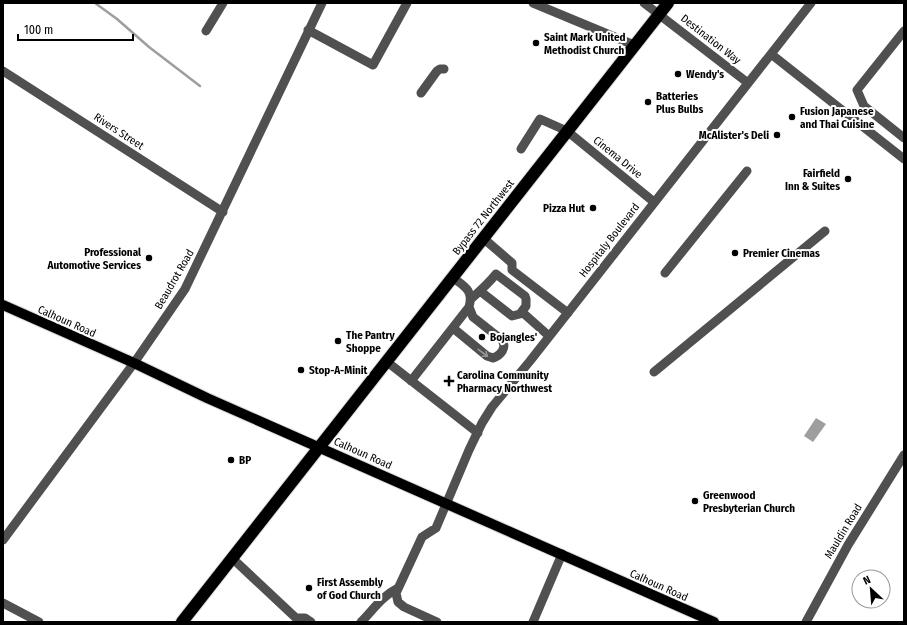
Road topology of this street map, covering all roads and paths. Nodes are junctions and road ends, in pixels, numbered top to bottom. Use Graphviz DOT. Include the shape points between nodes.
graph roads {
  1 [pos="223,3"];
  2 [pos="322,3"];
  3 [pos="407,3"];
  4 [pos="533,3"];
  5 [pos="644,3"];
  6 [pos="668,3"];
  7 [pos="811,3"];
  8 [pos="659,14"];
  9 [pos="206,30"];
  10 [pos="308,30"];
  11 [pos="904,31"];
  12 [pos="634,45"];
  13 [pos="771,54"];
  14 [pos="444,69"];
  15 [pos="3,71"];
  16 [pos="748,84"];
  17 [pos="421,93"];
  18 [pos="567,131"];
  19 [pos="904,138"];
  20 [pos="521,149"];
  21 [pos="904,159"];
  22 [pos="747,171"];
  23 [pos="654,202"];
  24 [pos="223,212"];
  25 [pos="825,231"];
  26 [pos="483,238"];
  27 [pos="665,273"];
  28 [pos="452,277"];
  29 [pos="480,291"];
  30 [pos="470,303"];
  31 [pos="3,306"];
  32 [pos="522,312"];
  33 [pos="568,313"];
  34 [pos="452,328"];
  35 [pos="549,336"];
  36 [pos="386,361"];
  37 [pos="134,363"];
  38 [pos="654,372"];
  39 [pos="411,381"];
  40 [pos="478,433"];
  41 [pos="319,446"];
  42 [pos="904,455"];
  43 [pos="447,503"];
  44 [pos="3,540"];
  45 [pos="562,554"];
  46 [pos="232,558"];
  47 [pos="398,588"];
  48 [pos="3,603"];
  49 [pos="39,622"];
  50 [pos="182,622"];
  51 [pos="311,622"];
  52 [pos="361,622"];
  53 [pos="437,622"];
  54 [pos="533,622"];
  55 [pos="714,622"];
  56 [pos="806,622"];
  1 -- 9 [label="street"];
  2 -- 10 [label="street, Beaudrot Road"];
  3 -- 10 [label="street" via="373,65"];
  4 -- 12 [label="street"];
  5 -- 8 [label="street, Destination Way"];
  6 -- 8 [label="highway, Bypass 72 Northwest"];
  7 -- 13 [label="street, Hospitaly Boulevard"];
  8 -- 12 [label="highway, Bypass 72 Northwest"];
  8 -- 16 [label="street, Destination Way"];
  10 -- 24 [label="street, Beaudrot Road"];
  11 -- 19 [label="street" via="857,90 864,106"];
  12 -- 18 [label="highway, Bypass 72 Northwest"];
  13 -- 16 [label="street, Hospitaly Boulevard"];
  13 -- 21 [label="street"];
  14 -- 17 [label="street" via="437,71"];
  15 -- 24 [label="street, Rivers Street"];
  16 -- 23 [label="street, Hospitaly Boulevard"];
  18 -- 20 [label="street, Cinema Drive" via="540,119"];
  18 -- 23 [label="street, Cinema Drive"];
  18 -- 26 [label="highway, Bypass 72 Northwest"];
  22 -- 27 [label="street"];
  23 -- 33 [label="street, Hospitaly Boulevard"];
  24 -- 37 [label="street, Beaudrot Road" via="185,289"];
  25 -- 38 [label="street"];
  26 -- 28 [label="highway, Bypass 72 Northwest"];
  26 -- 33 [label="street" via="512,263 512,270"];
  28 -- 30 [label="street" via="470,293"];
  28 -- 36 [label="highway, Bypass 72 Northwest"];
  29 -- 30 [label="street"];
  29 -- 32 [label="street" via="512,316"];
  29 -- 32 [label="street" via="496,274 525,296 527,303"];
  30 -- 34 [label="street"];
  34 -- 30 [label="street, one-way" via="486,356 493,358 500,354 504,343 473,317"];
  31 -- 37 [label="main road, Calhoun Road"];
  32 -- 35 [label="street"];
  33 -- 35 [label="street, Hospitaly Boulevard"];
  34 -- 39 [label="street"];
  35 -- 40 [label="street, Hospitaly Boulevard" via="492,407"];
  36 -- 39 [label="street"];
  36 -- 41 [label="highway, Bypass 72 Northwest"];
  37 -- 41 [label="main road, Calhoun Road" via="207,398"];
  37 -- 44 [label="street, Beaudrot Road"];
  39 -- 40 [label="street"];
  40 -- 43 [label="street, Hospitaly Boulevard"];
  41 -- 43 [label="main road, Calhoun Road"];
  41 -- 46 [label="highway, Bypass 72 Northwest"];
  42 -- 56 [label="street, Mauldin Road" via="848,545"];
  43 -- 45 [label="main road, Calhoun Road"];
  43 -- 47 [label="street, Hospitaly Boulevard" via="436,528 422,537"];
  45 -- 54 [label="street"];
  45 -- 55 [label="main road, Calhoun Road"];
  46 -- 50 [label="highway, Bypass 72 Northwest"];
  46 -- 51 [label="street" via="296,618 305,618"];
  47 -- 52 [label="street" via="384,597"];
  47 -- 53 [label="street" via="398,602"];
  48 -- 49 [label="street"];
}
